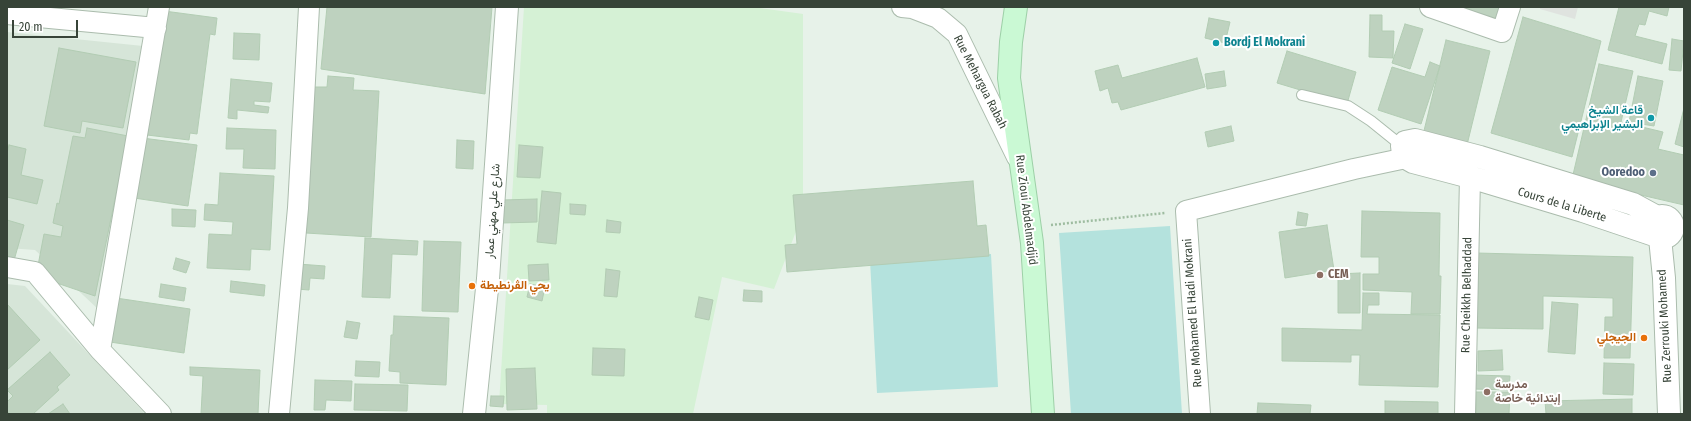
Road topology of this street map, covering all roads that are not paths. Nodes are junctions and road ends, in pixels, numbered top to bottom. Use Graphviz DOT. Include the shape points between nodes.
graph roads {
  1 [pos="159,7"];
  2 [pos="309,7"];
  3 [pos="507,7"];
  4 [pos="902,7"];
  5 [pos="1016,7"];
  6 [pos="1430,7"];
  7 [pos="1510,7"];
  8 [pos="7,14"];
  9 [pos="156,28"];
  10 [pos="1302,96"];
  11 [pos="1404,152"];
  12 [pos="1021,164"];
  13 [pos="1470,177"];
  14 [pos="1668,229"];
  15 [pos="7,267"];
  16 [pos="100,350"];
  17 [pos="161,414"];
  18 [pos="279,414"];
  19 [pos="474,414"];
  20 [pos="1042,414"];
  21 [pos="1200,414"];
  22 [pos="1465,414"];
  23 [pos="1669,414"];
  1 -- 9 [label="street"];
  2 -- 18 [label="street" via="298,208"];
  3 -- 19 [label="street, شارع علي مهني عمار" via="488,279"];
  4 -- 12 [label="street, Rue Mehargua Rabah" via="938,18 957,34"];
  5 -- 12 [label="main road, Rue Zioui Abdelmadjid" via="1011,42 1010,78"];
  6 -- 7 [label="street" via="1502,32"];
  8 -- 9 [label="street"];
  9 -- 16 [label="street"];
  10 -- 11 [label="lane" via="1348,106 1371,121"];
  11 -- 13 [label="street, Cours de la Liberte" via="1413,162"];
  11 -- 14 [label="street, Cours de la Liberte" via="1406,142 1415,140 1480,157 1633,204"];
  11 -- 21 [label="street, Rue Mohamed El Hadi Mokrani" via="1354,169 1186,211"];
  12 -- 20 [label="main road, Rue Zioui Abdelmadjid" via="1032,243"];
  13 -- 14 [label="street, Cours de la Liberte" via="1583,211"];
  13 -- 22 [label="street, Rue Cheikkh Belhaddad"];
  14 -- 23 [label="street, Rue Zerrouki Mohamed" via="1664,278"];
  15 -- 16 [label="street" via="35,272"];
  16 -- 17 [label="street"];
}
